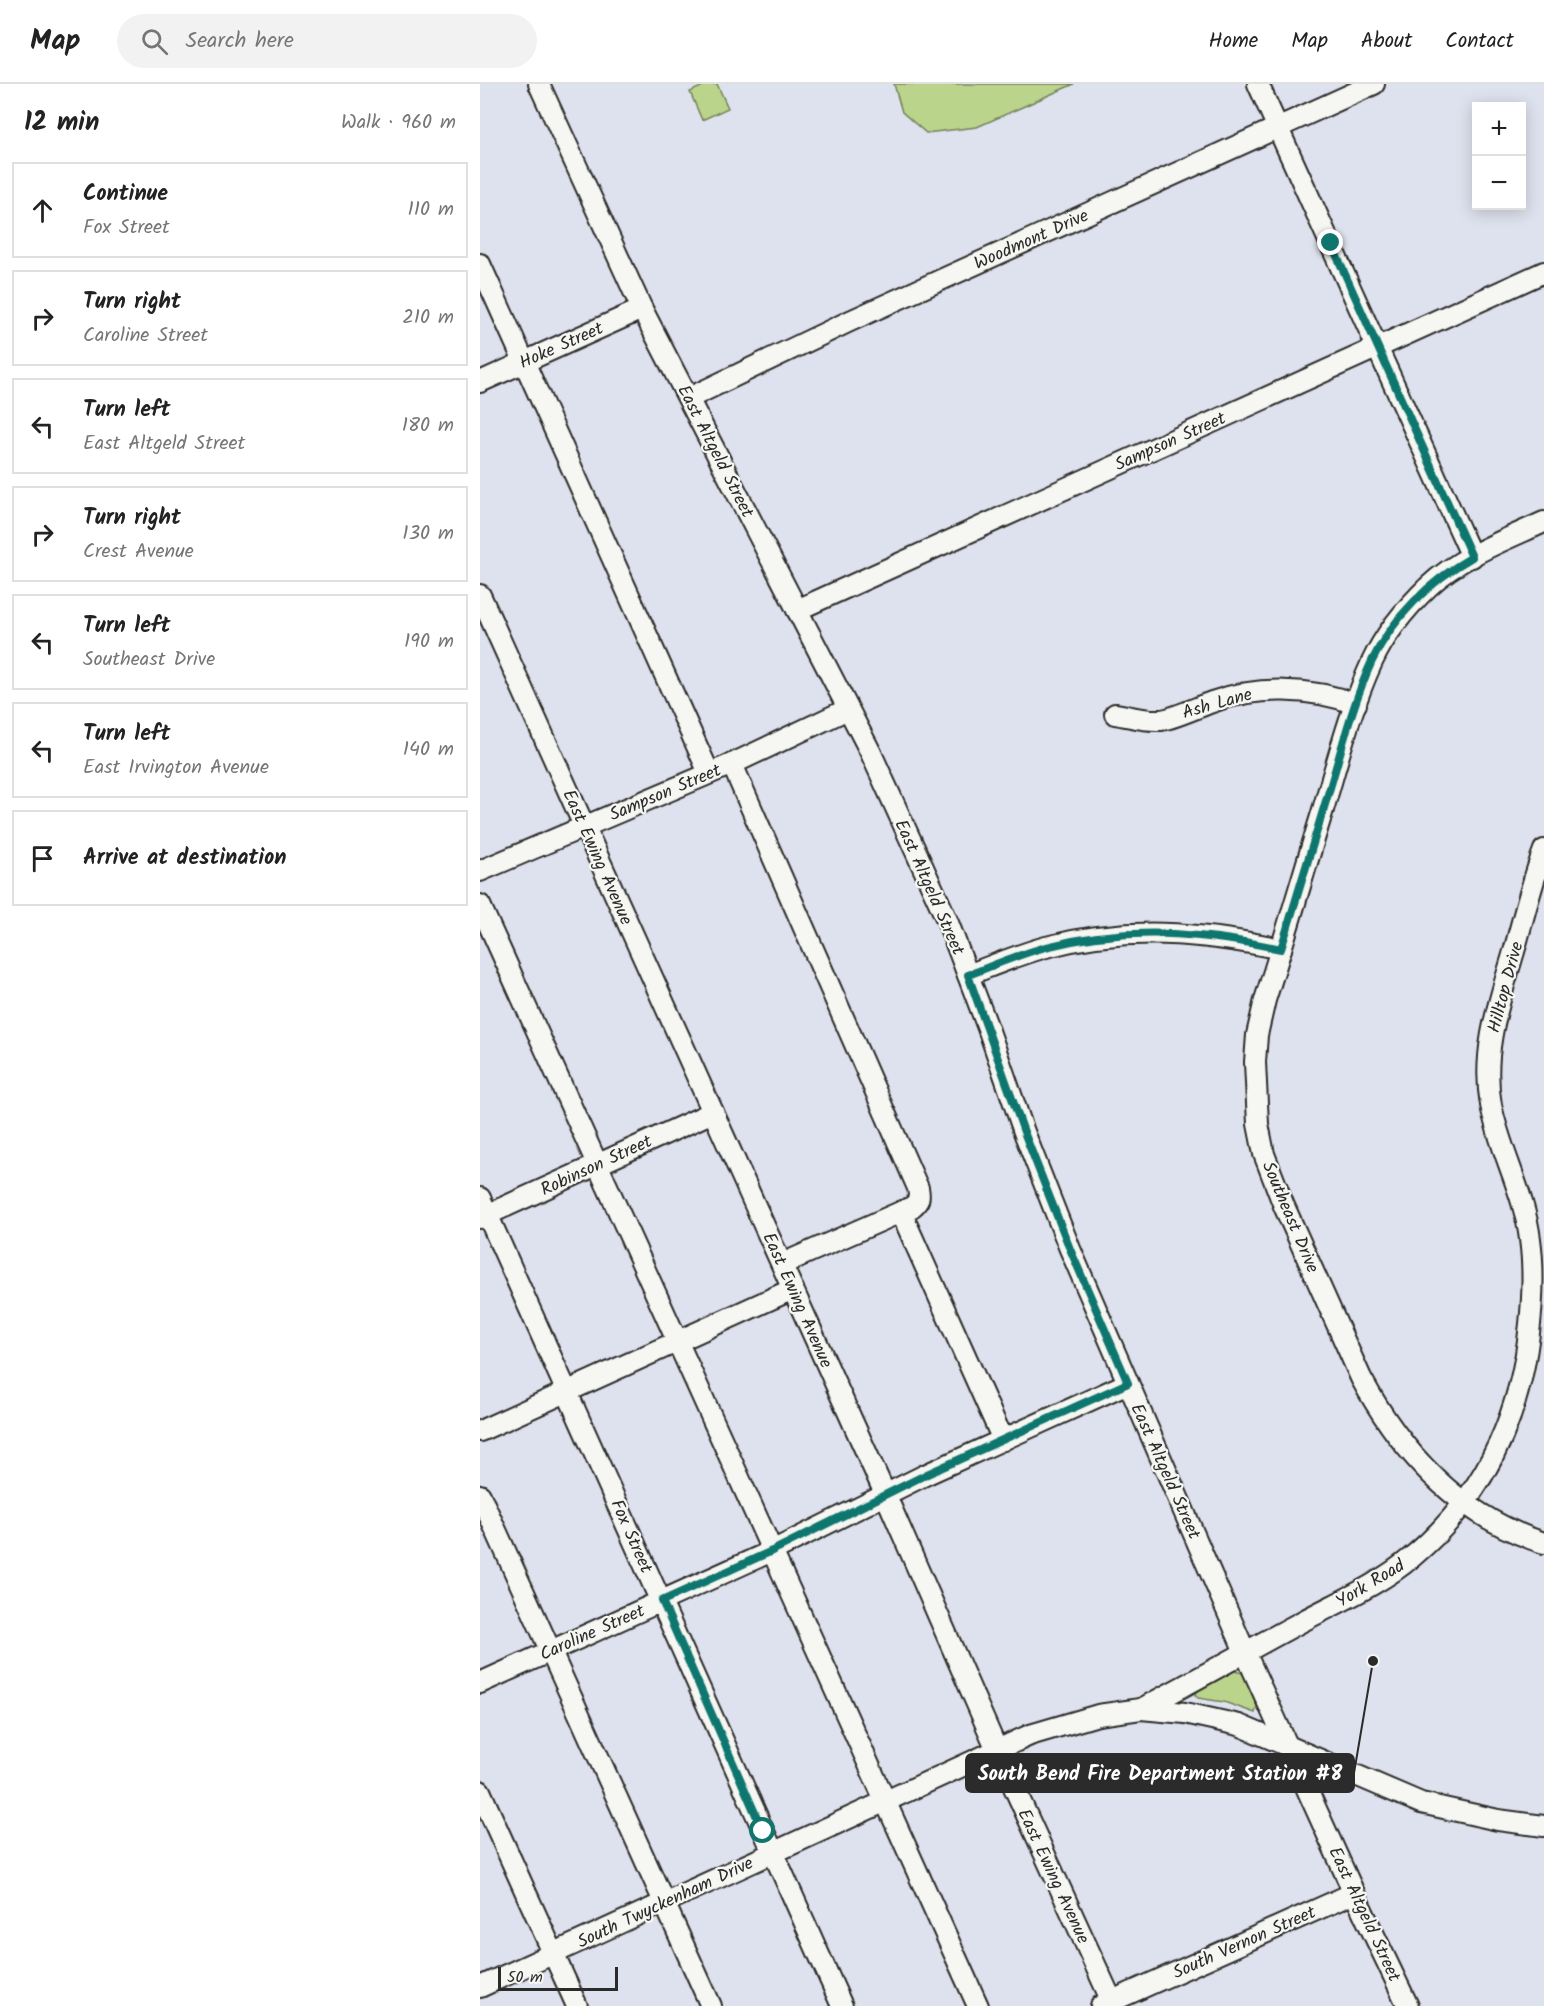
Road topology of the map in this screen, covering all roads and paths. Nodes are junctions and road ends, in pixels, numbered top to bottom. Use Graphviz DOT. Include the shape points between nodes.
graph roads {
  1 [pos="539,84"];
  2 [pos="1258,84"];
  3 [pos="1374,84"];
  4 [pos="1277,127"];
  5 [pos="480,264"];
  6 [pos="1544,272"];
  7 [pos="642,309"];
  8 [pos="1376,347"];
  9 [pos="524,362"];
  10 [pos="480,382"];
  11 [pos="689,398"];
  12 [pos="1544,522"];
  13 [pos="1472,557"];
  14 [pos="480,595"];
  15 [pos="797,610"];
  16 [pos="487,628"];
  17 [pos="1356,704"];
  18 [pos="848,709"];
  19 [pos="1115,714"];
  20 [pos="732,764"];
  21 [pos="709,773"];
  22 [pos="584,826"];
  23 [pos="1544,850"];
  24 [pos="480,871"];
  25 [pos="480,905"];
  26 [pos="1281,949"];
  27 [pos="968,975"];
  28 [pos="713,1112"];
  29 [pos="598,1163"];
  30 [pos="482,1210"];
  31 [pos="901,1212"];
  32 [pos="782,1264"];
  33 [pos="793,1289"];
  34 [pos="1537,1328"];
  35 [pos="677,1342"];
  36 [pos="1128,1383"];
  37 [pos="567,1392"];
  38 [pos="480,1431"];
  39 [pos="1003,1440"];
  40 [pos="480,1495"];
  41 [pos="886,1496"];
  42 [pos="1463,1503"];
  43 [pos="1544,1543"];
  44 [pos="772,1551"];
  45 [pos="662,1601"];
  46 [pos="550,1651"];
  47 [pos="1245,1652"];
  48 [pos="480,1683"];
  49 [pos="1141,1709"];
  50 [pos="1287,1744"];
  51 [pos="997,1750"];
  52 [pos="480,1791"];
  53 [pos="886,1802"];
  54 [pos="1544,1826"];
  55 [pos="773,1852"];
  56 [pos="1354,1893"];
  57 [pos="664,1903"];
  58 [pos="553,1953"];
  59 [pos="480,1987"];
  60 [pos="1109,2004"];
  61 [pos="576,2006"];
  62 [pos="711,2006"];
  63 [pos="842,2006"];
  64 [pos="978,2006"];
  65 [pos="1408,2006"];
  1 -- 7 [label="street, East Altgeld Street"];
  2 -- 4 [label="street"];
  3 -- 4 [label="street, Woodmont Drive"];
  4 -- 8 [label="street"];
  4 -- 11 [label="street, Woodmont Drive"];
  5 -- 9 [label="street"];
  6 -- 8 [label="street, Sampson Street"];
  7 -- 9 [label="street, Hoke Street"];
  7 -- 11 [label="street, East Altgeld Street"];
  8 -- 13 [label="street"];
  8 -- 15 [label="street, Sampson Street"];
  9 -- 10 [label="street, Hoke Street"];
  9 -- 21 [label="street"];
  11 -- 15 [label="street, East Altgeld Street"];
  12 -- 13 [label="street, Southeast Drive"];
  13 -- 17 [label="street, Southeast Drive" via="1450,569 1409,607 1372,661"];
  14 -- 16 [label="street, East Ewing Avenue"];
  15 -- 18 [label="street, East Altgeld Street"];
  16 -- 22 [label="street, East Ewing Avenue"];
  17 -- 19 [label="street, Ash Lane" via="1313,693 1258,691 1222,698 1162,721"];
  17 -- 26 [label="street, Southeast Drive"];
  18 -- 20 [label="street, Sampson Street"];
  18 -- 27 [label="street, East Altgeld Street" via="942,910"];
  20 -- 21 [label="street, Sampson Street"];
  20 -- 31 [label="street" via="918,1188 918,1202"];
  21 -- 22 [label="street, Sampson Street"];
  22 -- 24 [label="street, Sampson Street"];
  22 -- 28 [label="street, East Ewing Avenue"];
  23 -- 34 [label="street, Hilltop Drive" via="1497,1007 1489,1055 1495,1125 1522,1200 1530,1238"];
  25 -- 29 [label="street"];
  26 -- 27 [label="street" via="1201,935 1129,933 1044,948"];
  26 -- 42 [label="street, Southeast Drive" via="1265,1000 1255,1062 1258,1124 1272,1178 1374,1403 1412,1455"];
  27 -- 36 [label="street, East Altgeld Street" via="1024,1132"];
  28 -- 29 [label="street, Robinson Street"];
  28 -- 32 [label="street, East Ewing Avenue"];
  29 -- 30 [label="street, Robinson Street"];
  29 -- 35 [label="street"];
  30 -- 37 [label="street, Fox Street"];
  31 -- 32 [label="street"];
  31 -- 39 [label="street"];
  32 -- 33 [label="street, East Ewing Avenue"];
  33 -- 35 [label="street"];
  33 -- 41 [label="street, East Ewing Avenue"];
  34 -- 42 [label="street, Hilltop Drive" via="1500,1444"];
  35 -- 37 [label="street"];
  35 -- 44 [label="street"];
  36 -- 39 [label="street, Caroline Street"];
  36 -- 47 [label="street, East Altgeld Street"];
  37 -- 38 [label="street"];
  37 -- 45 [label="street, Fox Street"];
  39 -- 41 [label="street, Caroline Street"];
  40 -- 46 [label="street"];
  41 -- 44 [label="street, Caroline Street"];
  41 -- 51 [label="street, East Ewing Avenue"];
  42 -- 43 [label="street" via="1489,1520"];
  42 -- 47 [label="street, York Road" via="1431,1540 1388,1576"];
  44 -- 45 [label="street, Caroline Street"];
  44 -- 53 [label="street"];
  45 -- 46 [label="street, Caroline Street"];
  45 -- 55 [label="street, Fox Street"];
  46 -- 48 [label="street, Caroline Street"];
  46 -- 57 [label="street"];
  47 -- 49 [label="street, South Twyckenham Drive"];
  47 -- 50 [label="street, East Altgeld Street"];
  49 -- 50 [label="street" via="1185,1713 1239,1725"];
  49 -- 51 [label="street, South Twyckenham Drive" via="1063,1724"];
  50 -- 54 [label="street" via="1421,1803"];
  50 -- 56 [label="street, East Altgeld Street"];
  51 -- 53 [label="street, South Twyckenham Drive"];
  51 -- 60 [label="street, East Ewing Avenue"];
  52 -- 58 [label="street"];
  53 -- 55 [label="street, South Twyckenham Drive"];
  53 -- 64 [label="street"];
  55 -- 57 [label="street, South Twyckenham Drive"];
  55 -- 63 [label="street, Fox Street"];
  56 -- 60 [label="street, South Vernon Street"];
  56 -- 65 [label="street, East Altgeld Street"];
  57 -- 58 [label="street, South Twyckenham Drive"];
  57 -- 62 [label="street"];
  58 -- 59 [label="street, South Twyckenham Drive"];
  58 -- 61 [label="street"];
}
